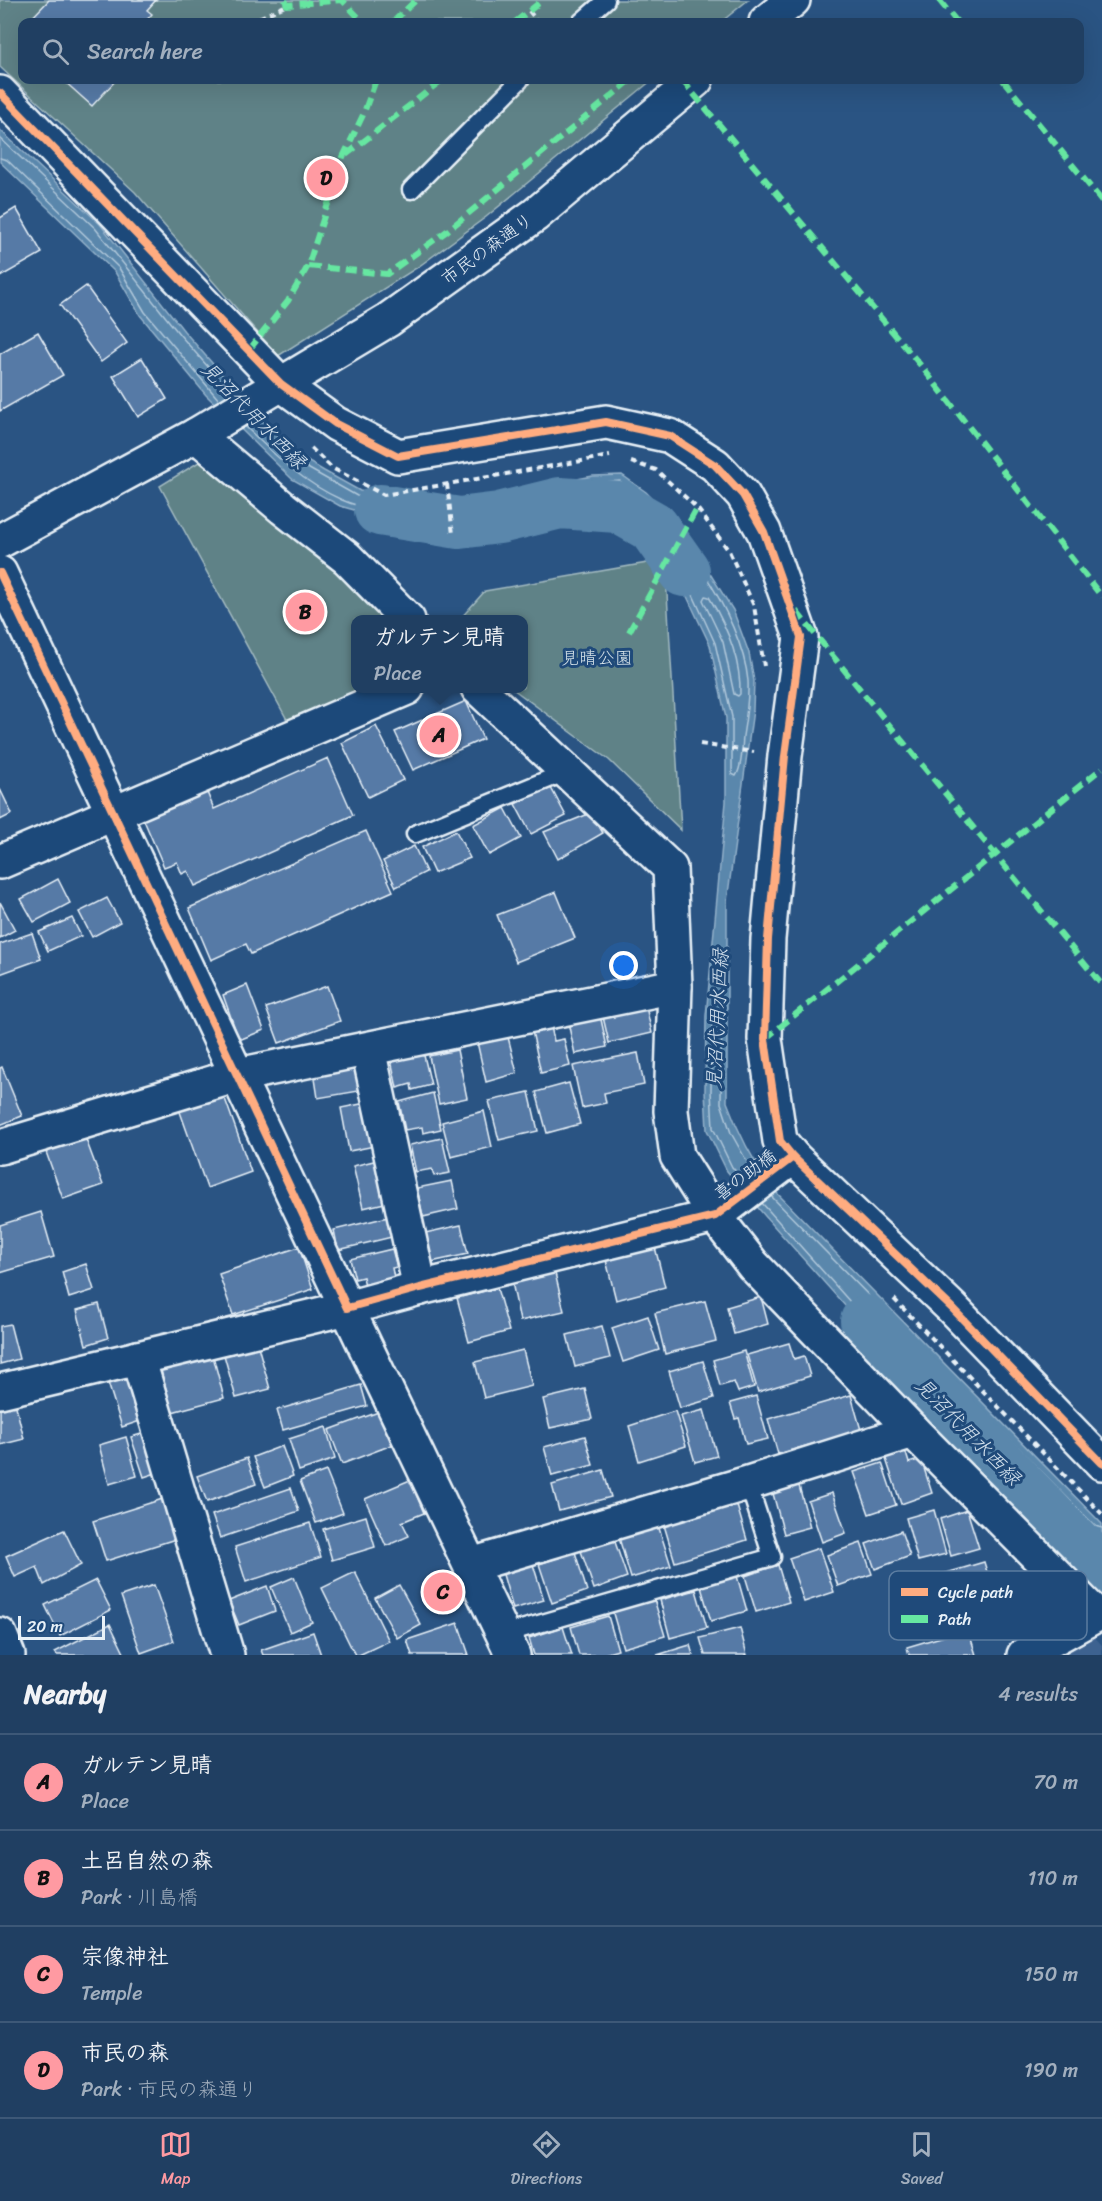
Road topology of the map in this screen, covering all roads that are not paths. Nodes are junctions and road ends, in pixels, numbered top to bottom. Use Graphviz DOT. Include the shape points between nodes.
graph roads {
  1 [pos="606,0"];
  2 [pos="794,0"];
  3 [pos="586,18"];
  4 [pos="771,18"];
  5 [pos="516,84"];
  6 [pos="691,84"];
  7 [pos="0,93"];
  8 [pos="411,190"];
  9 [pos="271,390"];
  10 [pos="196,435"];
  11 [pos="0,542"];
  12 [pos="0,573"];
  13 [pos="403,615"];
  14 [pos="395,693"];
  15 [pos="483,693"];
  16 [pos="567,772"];
  17 [pos="114,813"];
  18 [pos="415,834"];
  19 [pos="0,861"];
  20 [pos="675,986"];
  21 [pos="368,1049"];
  22 [pos="238,1075"];
  23 [pos="0,1147"];
  24 [pos="793,1157"];
  25 [pos="715,1216"];
  26 [pos="420,1288"];
  27 [pos="347,1308"];
  28 [pos="138,1358"];
  29 [pos="0,1391"];
  30 [pos="913,1431"];
  31 [pos="1102,1463"];
  32 [pos="748,1483"];
  33 [pos="471,1564"];
  34 [pos="1052,1571"];
  35 [pos="1087,1606"];
  36 [pos="1099,1618"];
  37 [pos="0,1635"];
  38 [pos="1054,1640"];
  39 [pos="509,1644"];
  40 [pos="8,1655"];
  41 [pos="227,1655"];
  42 [pos="1024,1655"];
  1 -- 3 [label="lane"];
  2 -- 4 [label="street"];
  5 -- 8 [label="lane"];
  6 -- 9 [label="street, 市民の森通り" via="535,215 388,320"];
  7 -- 9 [label="street"];
  9 -- 10 [label="street, 市民の森通り"];
  9 -- 24 [label="street" via="398,456 606,422 670,436 715,465 743,495 764,532 801,638 777,836 765,1039 780,1141"];
  10 -- 11 [label="street"];
  10 -- 13 [label="street" via="347,558"];
  12 -- 17 [label="street"];
  14 -- 17 [label="street"];
  15 -- 16 [label="street"];
  16 -- 18 [label="lane"];
  16 -- 20 [label="street" via="670,868"];
  17 -- 19 [label="street"];
  17 -- 22 [label="street"];
  20 -- 21 [label="street"];
  20 -- 25 [label="street" via="671,1111 677,1156"];
  21 -- 22 [label="street"];
  21 -- 26 [label="street"];
  22 -- 23 [label="street"];
  22 -- 27 [label="street"];
  24 -- 25 [label="street, 喜の助橋"];
  24 -- 31 [label="street" via="952,1308"];
  25 -- 26 [label="street"];
  25 -- 30 [label="street" via="753,1265"];
  26 -- 27 [label="street"];
  27 -- 28 [label="street"];
  27 -- 33 [label="street"];
  28 -- 29 [label="street"];
  28 -- 41 [label="street"];
  30 -- 32 [label="street"];
  30 -- 34 [label="street"];
  32 -- 33 [label="street"];
  32 -- 39 [label="lane" via="772,1557"];
  33 -- 39 [label="street"];
  35 -- 36 [label="street"];
  37 -- 40 [label="street"];
  38 -- 42 [label="street"];
}
